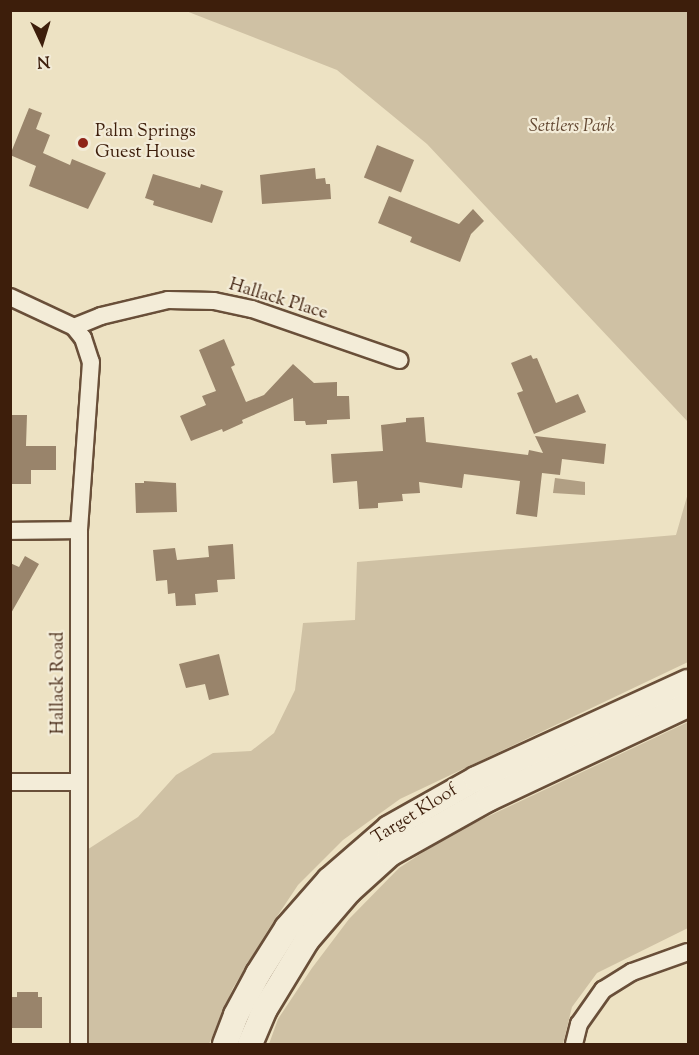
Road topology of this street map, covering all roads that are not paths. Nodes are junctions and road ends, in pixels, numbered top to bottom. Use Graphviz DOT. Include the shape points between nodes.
graph roads {
  1 [pos="10,297"];
  2 [pos="74,327"];
  3 [pos="399,360"];
  4 [pos="79,530"];
  5 [pos="10,531"];
  6 [pos="688,682"];
  7 [pos="688,705"];
  8 [pos="10,782"];
  9 [pos="78,782"];
  10 [pos="688,952"];
  11 [pos="79,1044"];
  12 [pos="225,1044"];
  13 [pos="250,1044"];
  14 [pos="574,1044"];
  1 -- 2 [label="street"];
  2 -- 3 [label="street, Hallack Place" via="101,316 168,300 214,301 252,309"];
  2 -- 4 [label="street, Hallack Road" via="83,338 91,362"];
  4 -- 5 [label="street"];
  4 -- 9 [label="street, Hallack Road"];
  6 -- 12 [label="main road, Target Kloof" via="476,779 389,828 328,880 287,928 236,1015"];
  7 -- 13 [label="main road, Target Kloof" via="488,799 406,843 383,860 349,891 308,940 265,1009"];
  8 -- 9 [label="street"];
  9 -- 11 [label="street, Hallack Road"];
  10 -- 14 [label="street" via="632,972 603,990 579,1024"];
}
